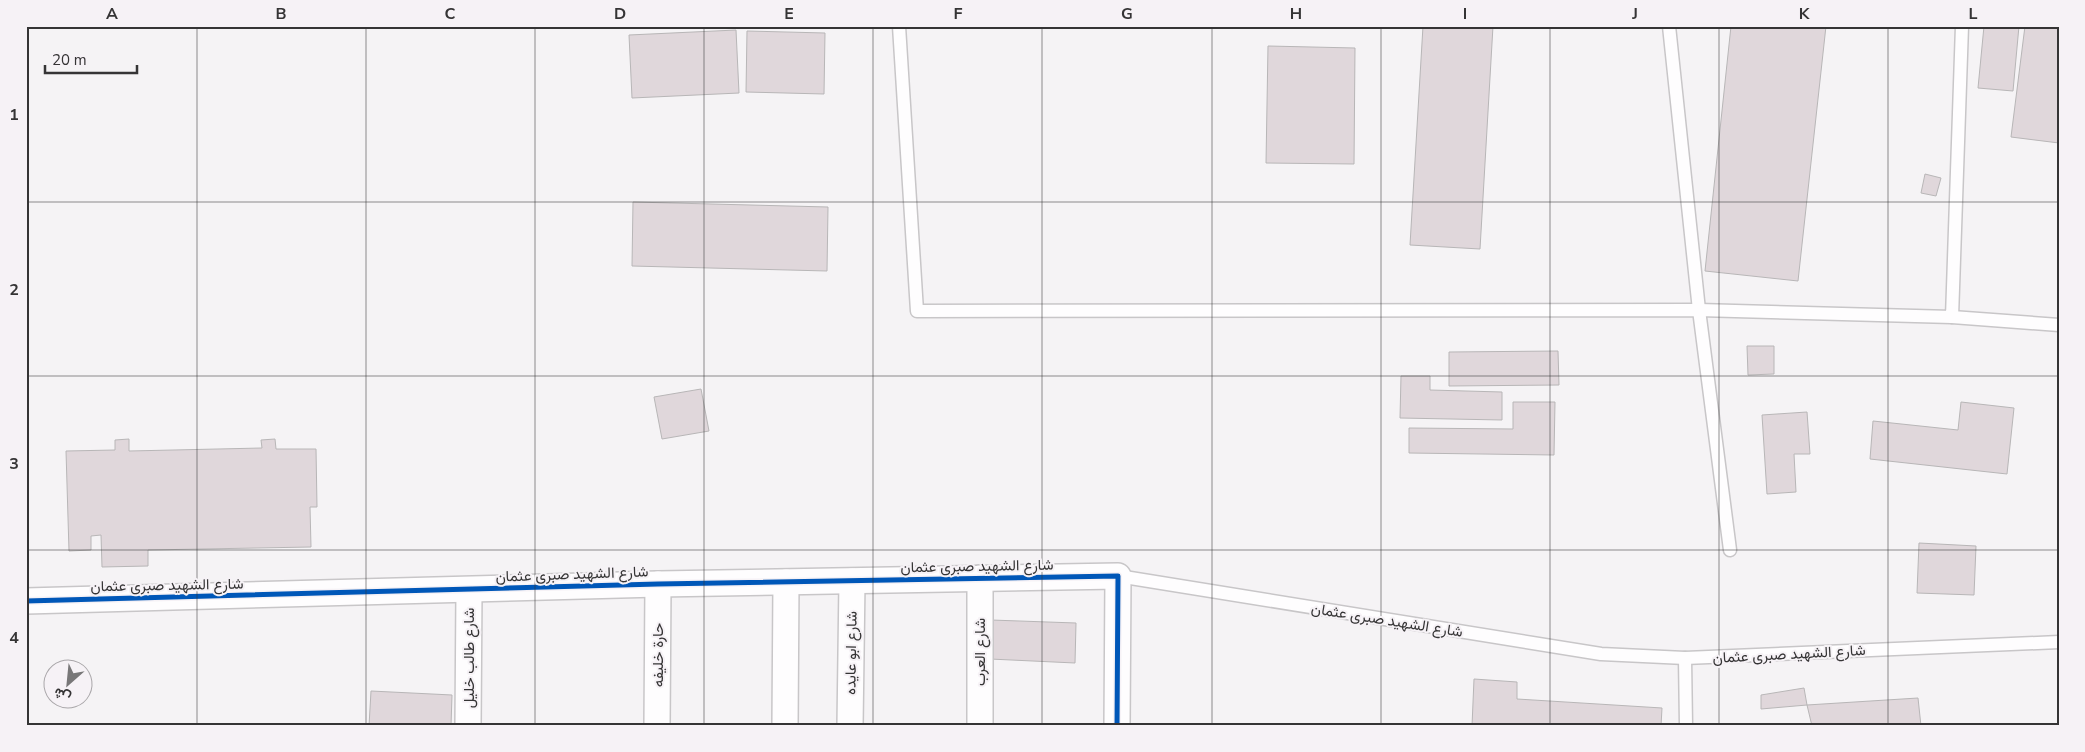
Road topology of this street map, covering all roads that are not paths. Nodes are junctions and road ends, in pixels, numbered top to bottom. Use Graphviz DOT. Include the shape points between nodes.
graph roads {
  1 [pos="899,26"];
  2 [pos="1669,26"];
  3 [pos="1962,26"];
  4 [pos="1699,310"];
  5 [pos="1952,317"];
  6 [pos="2059,326"];
  7 [pos="1730,550"];
  8 [pos="1118,576"];
  9 [pos="980,578"];
  10 [pos="852,581"];
  11 [pos="786,582"];
  12 [pos="658,584"];
  13 [pos="469,590"];
  14 [pos="26,601"];
  15 [pos="2059,642"];
  16 [pos="1685,658"];
  17 [pos="468,726"];
  18 [pos="657,726"];
  19 [pos="785,726"];
  20 [pos="850,726"];
  21 [pos="980,726"];
  22 [pos="1117,726"];
  23 [pos="1686,726"];
  1 -- 4 [label="lane" via="917,311"];
  2 -- 4 [label="lane"];
  3 -- 5 [label="lane"];
  4 -- 5 [label="lane"];
  4 -- 7 [label="lane"];
  5 -- 6 [label="lane"];
  8 -- 9 [label="street, شارع الشهيد صبرى عثمان"];
  8 -- 16 [label="lane, شارع الشهيد صبرى عثمان" via="1601,654"];
  8 -- 22 [label="street"];
  9 -- 10 [label="street, شارع الشهيد صبرى عثمان"];
  9 -- 21 [label="street, شارع العرب"];
  10 -- 11 [label="street, شارع الشهيد صبرى عثمان"];
  10 -- 20 [label="street, شارع ابو عايده"];
  11 -- 12 [label="street, شارع الشهيد صبرى عثمان"];
  11 -- 19 [label="street"];
  12 -- 13 [label="street, شارع الشهيد صبرى عثمان"];
  12 -- 18 [label="street, حارة خليفه"];
  13 -- 14 [label="street, شارع الشهيد صبرى عثمان"];
  13 -- 17 [label="street, شارع طالب خليل"];
  15 -- 16 [label="lane, شارع الشهيد صبرى عثمان"];
  16 -- 23 [label="lane"];
}
